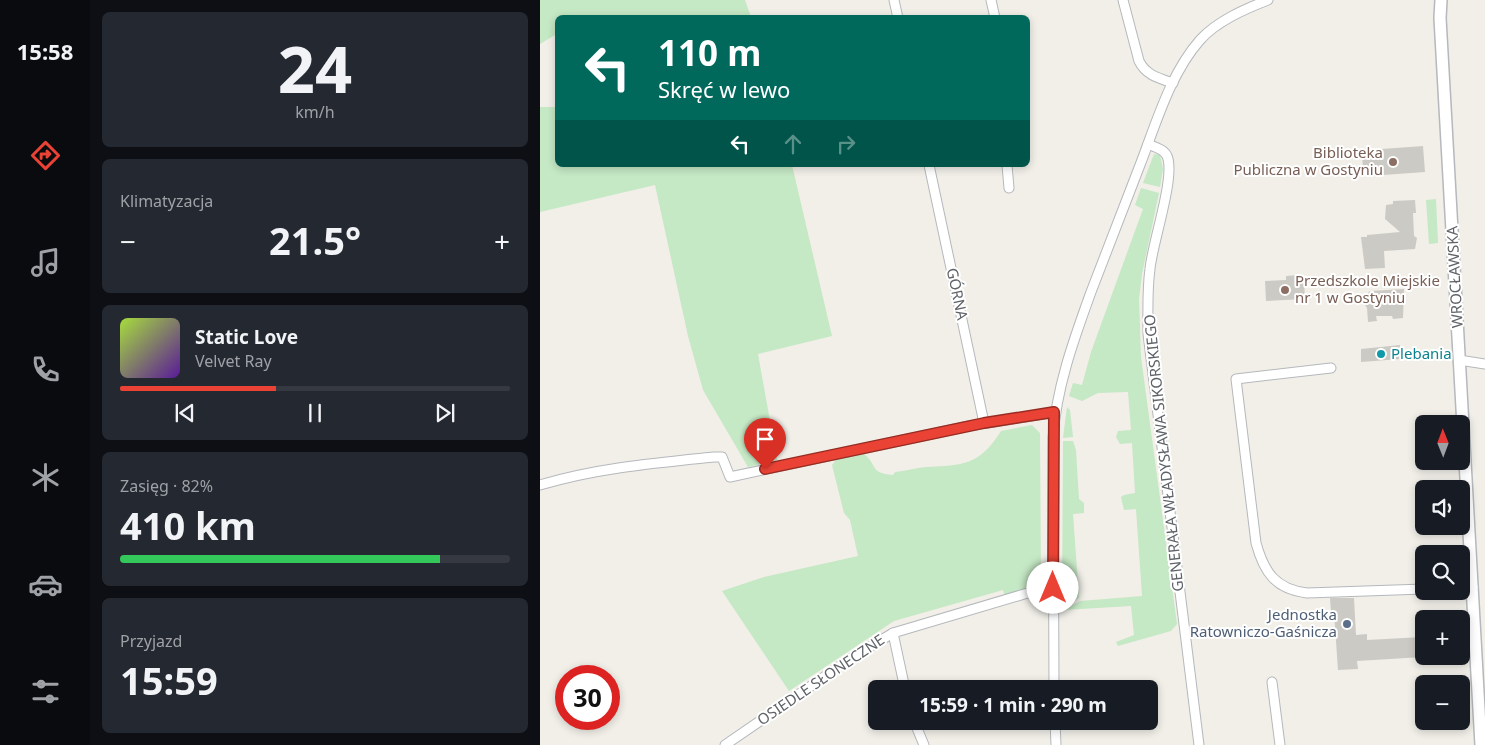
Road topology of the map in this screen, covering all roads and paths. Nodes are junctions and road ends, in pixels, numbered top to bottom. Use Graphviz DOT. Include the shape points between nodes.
graph roads {
  1 [pos="894,0"];
  2 [pos="991,0"];
  3 [pos="1123,0"];
  4 [pos="1268,0"];
  5 [pos="1435,0"];
  6 [pos="1441,0"];
  7 [pos="1445,0"];
  8 [pos="897,15"];
  9 [pos="994,15"];
  10 [pos="1440,18"];
  11 [pos="1173,83"];
  12 [pos="1148,144"];
  13 [pos="929,167"];
  14 [pos="1007,167"];
  15 [pos="1009,188"];
  16 [pos="1459,360"];
  17 [pos="1485,364"];
  18 [pos="1331,368"];
  19 [pos="1054,412"];
  20 [pos="984,423"];
  21 [pos="540,485"];
  22 [pos="1466,545"];
  23 [pos="1053,588"];
  24 [pos="1415,588"];
  25 [pos="1468,600"];
  26 [pos="893,633"];
  27 [pos="904,680"];
  28 [pos="1054,680"];
  29 [pos="1272,682"];
  30 [pos="918,730"];
  31 [pos="1055,730"];
  32 [pos="725,745"];
  33 [pos="924,745"];
  34 [pos="1056,745"];
  35 [pos="1198,745"];
  36 [pos="1280,745"];
  37 [pos="1481,745"];
  1 -- 8 [label="street"];
  2 -- 9 [label="street"];
  3 -- 11 [label="street" via="1144,70"];
  4 -- 11 [label="street" via="1222,23 1200,40"];
  5 -- 10 [label="street, WROCŁAWSKA"];
  6 -- 10 [label="street, WROCŁAWSKA"];
  7 -- 10 [label="street"];
  10 -- 16 [label="street, WROCŁAWSKA"];
  11 -- 12 [label="street"];
  12 -- 19 [label="street" via="1082,316"];
  12 -- 35 [label="street, GENERAŁA WŁADYSŁAWA SIKORSKIEGO" via="1164,151 1169,168 1150,267 1148,334"];
  13 -- 20 [label="street, GÓRNA"];
  14 -- 15 [label="street"];
  16 -- 17 [label="street"];
  16 -- 22 [label="street, WROCŁAWSKA"];
  18 -- 24 [label="street" via="1236,379 1261,561 1271,578 1297,592"];
  19 -- 20 [label="street"];
  19 -- 23 [label="street"];
  20 -- 21 [label="street" via="730,477 722,457 714,457 612,468"];
  23 -- 26 [label="street, OSIEDLE SŁONECZNE"];
  23 -- 28 [label="street"];
  25 -- 37 [label="street, WROCŁAWSKA"];
  26 -- 27 [label="street, OSIEDLE SŁONECZNE"];
  26 -- 32 [label="street, OSIEDLE SŁONECZNE"];
  29 -- 36 [label="street"];
  30 -- 33 [label="street"];
  31 -- 34 [label="street"];
}
